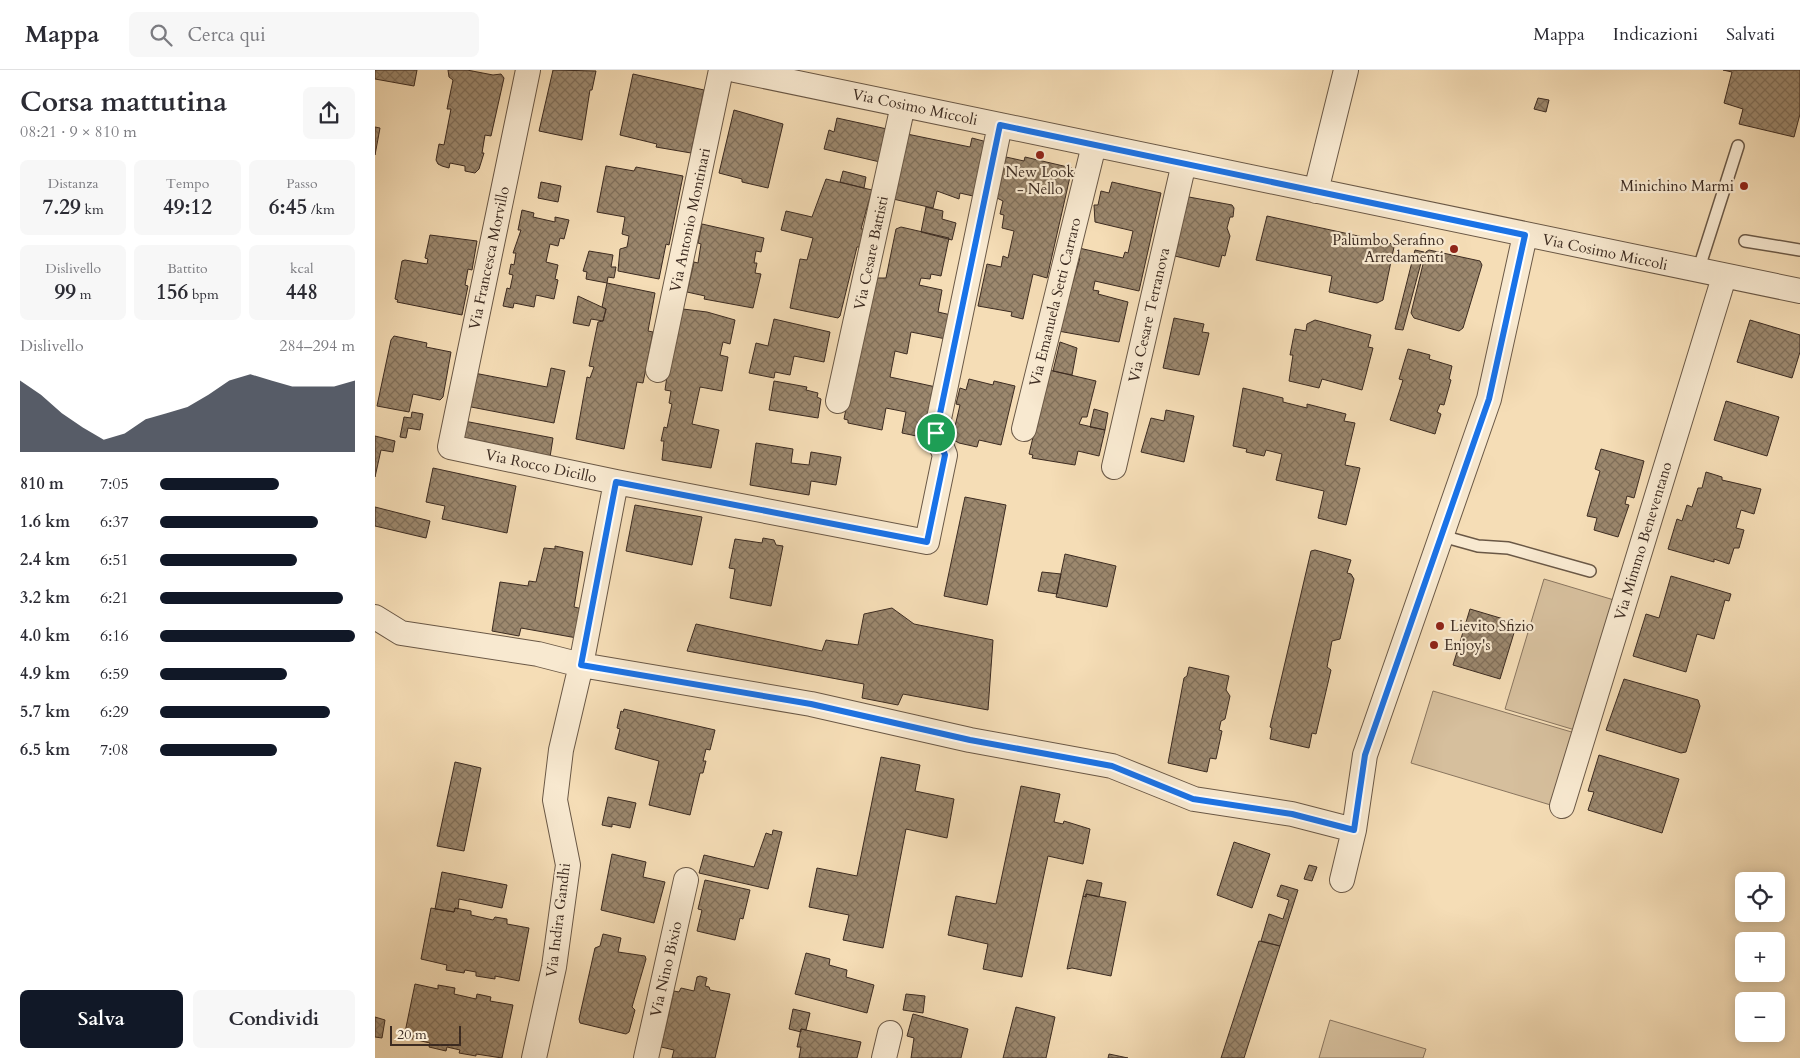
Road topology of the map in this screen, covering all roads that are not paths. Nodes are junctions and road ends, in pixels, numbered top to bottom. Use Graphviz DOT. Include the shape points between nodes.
graph roads {
  1 [pos="528,70"];
  2 [pos="721,70"];
  3 [pos="735,70"];
  4 [pos="1346,70"];
  5 [pos="836,80"];
  6 [pos="903,105"];
  7 [pos="1000,125"];
  8 [pos="1094,145"];
  9 [pos="1738,146"];
  10 [pos="1184,163"];
  11 [pos="1316,191"];
  12 [pos="1525,235"];
  13 [pos="1745,241"];
  14 [pos="1800,250"];
  15 [pos="1698,271"];
  16 [pos="1724,277"];
  17 [pos="1800,291"];
  18 [pos="658,370"];
  19 [pos="838,401"];
  20 [pos="1024,429"];
  21 [pos="450,446"];
  22 [pos="1114,467"];
  23 [pos="616,482"];
  24 [pos="1442,536"];
  25 [pos="1590,571"];
  26 [pos="375,617"];
  27 [pos="581,665"];
  28 [pos="1562,806"];
  29 [pos="1354,830"];
  30 [pos="686,880"];
  31 [pos="1342,880"];
  32 [pos="890,1033"];
  33 [pos="534,1058"];
  34 [pos="646,1058"];
  35 [pos="884,1058"];
  1 -- 21 [label="street, Via Francesca Morvillo"];
  2 -- 18 [label="street, Via Antonio Montinari"];
  3 -- 5 [label="street, Via Cosimo Miccoli"];
  4 -- 11 [label="street"];
  5 -- 6 [label="street, Via Cosimo Miccoli"];
  6 -- 7 [label="street, Via Cosimo Miccoli"];
  6 -- 19 [label="street, Via Cesare Battisti"];
  7 -- 8 [label="street, Via Cosimo Miccoli"];
  7 -- 23 [label="street, Via Rocco Dicillo" via="936,433 945,455 927,542"];
  8 -- 10 [label="street, Via Cosimo Miccoli"];
  8 -- 20 [label="street, Via Emanuela Setti Carraro"];
  9 -- 15 [label="lane"];
  10 -- 11 [label="street, Via Cosimo Miccoli"];
  10 -- 22 [label="street, Via Cesare Terranova"];
  11 -- 12 [label="street, Via Cosimo Miccoli"];
  12 -- 15 [label="street, Via Cosimo Miccoli"];
  12 -- 24 [label="street" via="1489,399"];
  13 -- 14 [label="lane"];
  15 -- 16 [label="street, Via Cosimo Miccoli"];
  16 -- 17 [label="street, Via Cosimo Miccoli"];
  16 -- 28 [label="street, Via Mimmo Beneventano"];
  21 -- 23 [label="street, Via Rocco Dicillo"];
  23 -- 27 [label="street, Via Indira Gandhi"];
  24 -- 25 [label="lane" via="1478,546 1508,548"];
  24 -- 29 [label="street" via="1365,755"];
  26 -- 27 [label="street" via="401,633 538,654"];
  27 -- 29 [label="street" via="811,704 970,740 1112,766 1193,799 1292,814"];
  27 -- 33 [label="street, Via Indira Gandhi" via="561,750 555,800 568,865 554,967"];
  29 -- 31 [label="street"];
  30 -- 34 [label="street, Via Nino Bixio"];
  32 -- 35 [label="street"];
}
